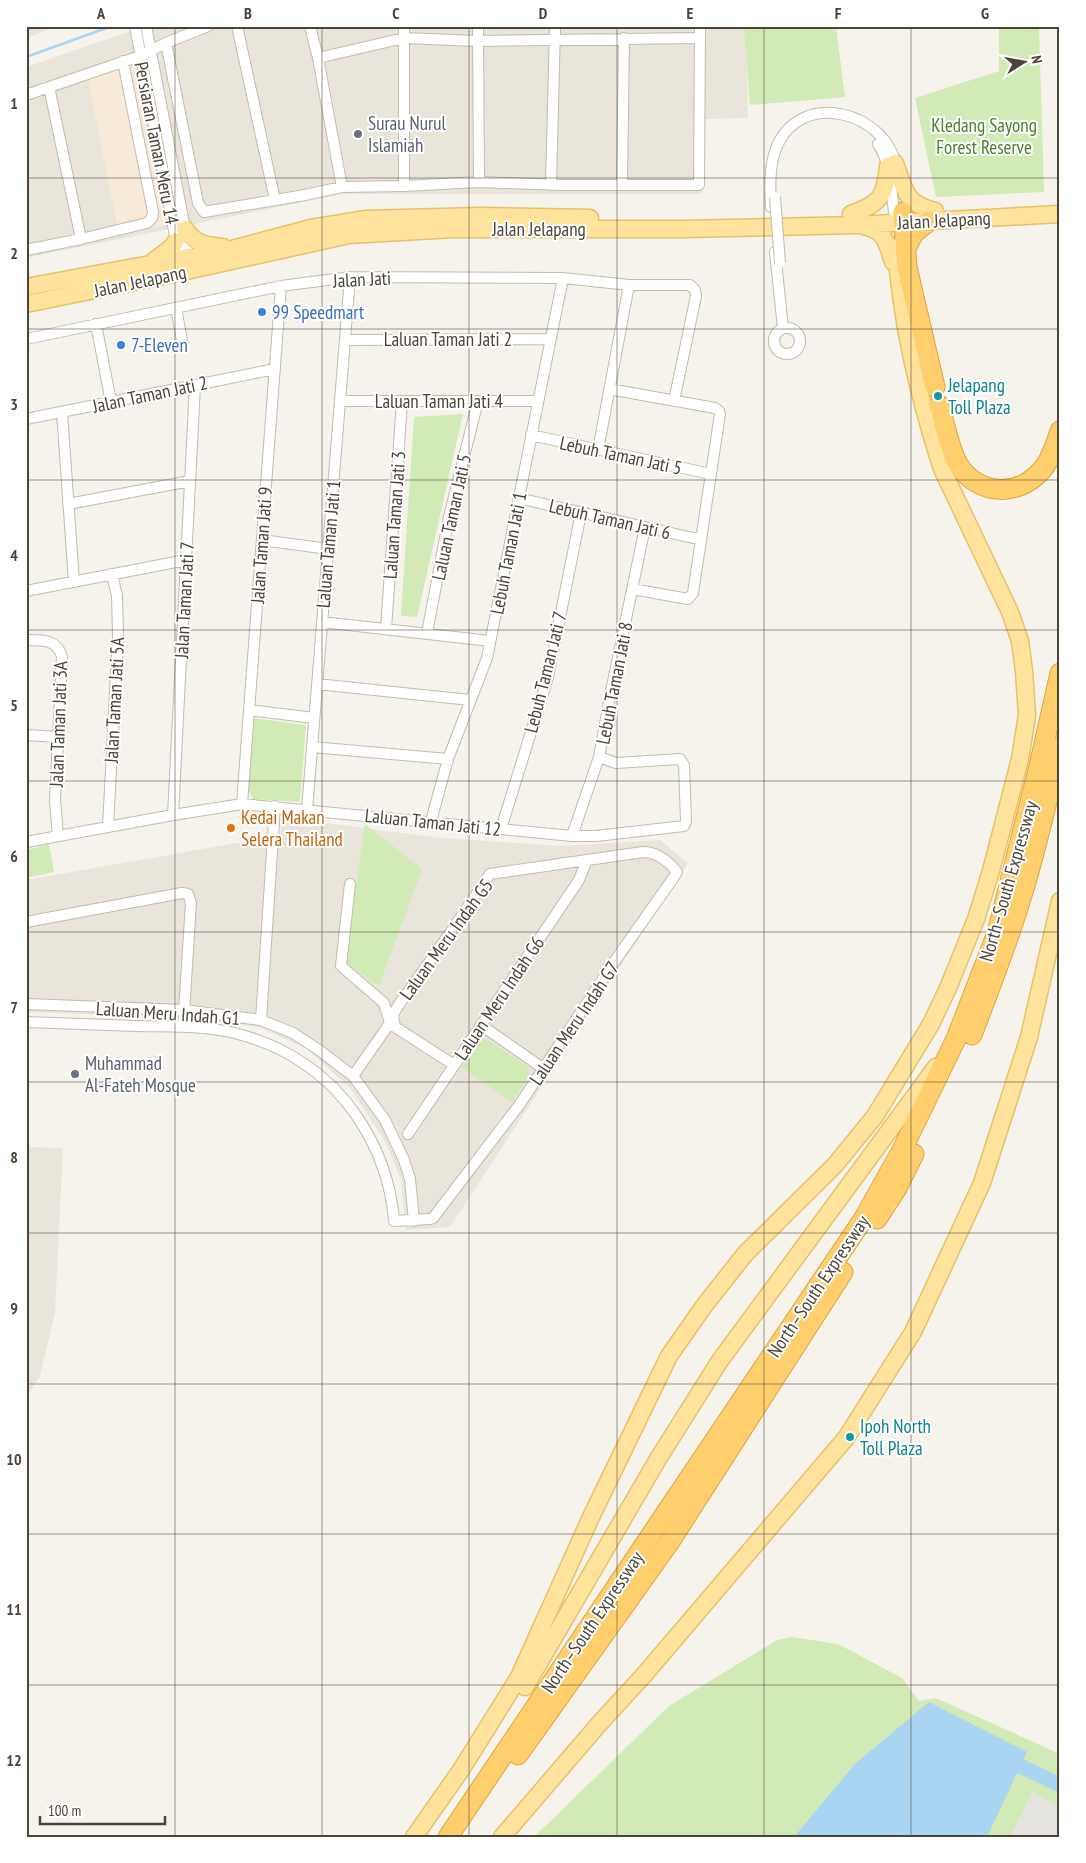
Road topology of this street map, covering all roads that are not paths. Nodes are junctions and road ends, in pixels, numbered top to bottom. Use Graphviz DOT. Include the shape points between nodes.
graph roads {
  1 [pos="135,26"];
  2 [pos="146,26"];
  3 [pos="208,26"];
  4 [pos="237,26"];
  5 [pos="310,26"];
  6 [pos="404,26"];
  7 [pos="478,26"];
  8 [pos="555,26"];
  9 [pos="700,26"];
  10 [pos="404,38"];
  11 [pos="624,38"];
  12 [pos="700,38"];
  13 [pos="555,40"];
  14 [pos="478,41"];
  15 [pos="166,43"];
  16 [pos="150,48"];
  17 [pos="139,52"];
  18 [pos="318,58"];
  19 [pos="123,61"];
  20 [pos="49,87"];
  21 [pos="26,95"];
  22 [pos="891,164"];
  23 [pos="479,182"];
  24 [pos="551,184"];
  25 [pos="622,185"];
  26 [pos="404,186"];
  27 [pos="342,187"];
  28 [pos="274,200"];
  29 [pos="1060,206"];
  30 [pos="1060,214"];
  31 [pos="932,216"];
  32 [pos="899,218"];
  33 [pos="854,219"];
  34 [pos="180,235"];
  35 [pos="81,239"];
  36 [pos="26,250"];
  37 [pos="232,250"];
  38 [pos="905,250"];
  39 [pos="190,260"];
  40 [pos="151,264"];
  41 [pos="350,277"];
  42 [pos="563,278"];
  43 [pos="898,278"];
  44 [pos="629,285"];
  45 [pos="281,286"];
  46 [pos="26,287"];
  47 [pos="26,304"];
  48 [pos="176,308"];
  49 [pos="96,324"];
  50 [pos="26,339"];
  51 [pos="550,339"];
  52 [pos="345,340"];
  53 [pos="183,346"];
  54 [pos="274,369"];
  55 [pos="195,385"];
  56 [pos="609,389"];
  57 [pos="340,401"];
  58 [pos="402,401"];
  59 [pos="478,401"];
  60 [pos="538,401"];
  61 [pos="674,401"];
  62 [pos="112,402"];
  63 [pos="62,412"];
  64 [pos="26,419"];
  65 [pos="1060,431"];
  66 [pos="531,435"];
  67 [pos="598,450"];
  68 [pos="711,474"];
  69 [pos="190,481"];
  70 [pos="518,498"];
  71 [pos="68,504"];
  72 [pos="581,513"];
  73 [pos="645,527"];
  74 [pos="701,537"];
  75 [pos="262,540"];
  76 [pos="328,549"];
  77 [pos="186,560"];
  78 [pos="112,574"];
  79 [pos="74,582"];
  80 [pos="632,589"];
  81 [pos="26,591"];
  82 [pos="322,622"];
  83 [pos="386,629"];
  84 [pos="426,634"];
  85 [pos="26,640"];
  86 [pos="490,641"];
  87 [pos="1060,673"];
  88 [pos="317,684"];
  89 [pos="470,700"];
  90 [pos="249,710"];
  91 [pos="314,718"];
  92 [pos="26,735"];
  93 [pos="58,738"];
  94 [pos="312,747"];
  95 [pos="1060,747"];
  96 [pos="599,757"];
  97 [pos="448,759"];
  98 [pos="242,804"];
  99 [pos="275,806"];
  100 [pos="307,810"];
  101 [pos="173,815"];
  102 [pos="431,821"];
  103 [pos="108,827"];
  104 [pos="501,829"];
  105 [pos="58,836"];
  106 [pos="572,836"];
  107 [pos="26,842"];
  108 [pos="587,860"];
  109 [pos="350,884"];
  110 [pos="1060,901"];
  111 [pos="26,922"];
  112 [pos="26,1004"];
  113 [pos="184,1010"];
  114 [pos="261,1020"];
  115 [pos="26,1022"];
  116 [pos="481,1025"];
  117 [pos="183,1027"];
  118 [pos="956,1039"];
  119 [pos="454,1065"];
  120 [pos="544,1069"];
  121 [pos="352,1076"];
  122 [pos="408,1134"];
  123 [pos="414,1221"];
  124 [pos="414,1837"];
  125 [pos="426,1837"];
  126 [pos="448,1837"];
  127 [pos="460,1837"];
  128 [pos="502,1837"];
  1 -- 17 [label="street, Persiaran Taman Meru 14"];
  2 -- 16 [label="street, Persiaran Taman Meru 14"];
  3 -- 15 [label="street"];
  4 -- 28 [label="street"];
  5 -- 18 [label="street"];
  6 -- 10 [label="street"];
  7 -- 14 [label="street"];
  8 -- 13 [label="street"];
  9 -- 12 [label="street"];
  10 -- 14 [label="street"];
  10 -- 18 [label="street"];
  10 -- 26 [label="street"];
  11 -- 12 [label="street"];
  11 -- 13 [label="street"];
  11 -- 25 [label="street"];
  12 -- 25 [label="street" via="699,185"];
  13 -- 14 [label="street"];
  13 -- 24 [label="street"];
  14 -- 23 [label="street"];
  15 -- 16 [label="street"];
  15 -- 28 [label="street" via="199,207 210,212"];
  16 -- 17 [label="street"];
  16 -- 34 [label="street, Persiaran Taman Meru 14"];
  17 -- 19 [label="street"];
  17 -- 34 [label="street, Persiaran Taman Meru 14"];
  18 -- 27 [label="street"];
  19 -- 20 [label="street"];
  19 -- 35 [label="street" via="152,218"];
  20 -- 21 [label="street"];
  20 -- 35 [label="street"];
  22 -- 22 [label="street, bridge" via="893,156 880,135 855,118 833,112 818,114 804,119 786,132 778,145 771,170 777,279 786,328 775,197 777,162 783,144 800,126 818,118 840,117 855,122 875,138"];
  22 -- 31 [label="main road" via="912,202"];
  22 -- 32 [label="street"];
  22 -- 33 [label="main road" via="880,198"];
  23 -- 24 [label="street"];
  23 -- 26 [label="street"];
  24 -- 25 [label="street"];
  26 -- 27 [label="street"];
  27 -- 28 [label="street"];
  29 -- 31 [label="main road, Jalan Jelapang"];
  30 -- 31 [label="main road, Jalan Jelapang"];
  31 -- 32 [label="main road, Jalan Jelapang"];
  31 -- 38 [label="highway" via="914,233"];
  32 -- 33 [label="main road, Jalan Jelapang"];
  32 -- 38 [label="highway"];
  32 -- 43 [label="main road"];
  33 -- 37 [label="main road, Jalan Jelapang" via="480,216 366,219 311,228"];
  33 -- 39 [label="main road, Jalan Jelapang" via="684,229 454,229 349,235 293,247"];
  33 -- 43 [label="main road" via="878,230 883,236"];
  34 -- 37 [label="main road" via="202,244"];
  34 -- 39 [label="street, Persiaran Taman Meru 14"];
  34 -- 39 [label="street, Persiaran Taman Meru 14"];
  34 -- 40 [label="main road" via="169,250"];
  35 -- 36 [label="street"];
  37 -- 39 [label="main road, Jalan Jelapang"];
  38 -- 65 [label="highway" via="951,450 964,473 987,488 1005,491 1029,482 1044,467"];
  39 -- 40 [label="main road, Jalan Jelapang"];
  39 -- 47 [label="main road, Jalan Jelapang"];
  40 -- 46 [label="main road, Jalan Jelapang"];
  41 -- 42 [label="street, Jalan Jati"];
  41 -- 45 [label="street, Jalan Jati"];
  41 -- 52 [label="street, Laluan Taman Jati 1"];
  42 -- 44 [label="street, Jalan Jati"];
  42 -- 51 [label="street, Lebuh Taman Jati 1"];
  43 -- 124 [label="main road" via="921,392 942,469 1010,612 1020,641 1027,715 1020,759 991,871 976,919 931,1024 875,1116 835,1164 745,1254 669,1356 519,1676 461,1770"];
  44 -- 56 [label="street"];
  44 -- 61 [label="street, Jalan Jati" via="690,285 694,290 696,296"];
  45 -- 48 [label="street, Jalan Jati"];
  45 -- 54 [label="street, Jalan Taman Jati 9"];
  48 -- 49 [label="street, Jalan Jati"];
  48 -- 53 [label="street"];
  49 -- 50 [label="street, Jalan Jati"];
  49 -- 62 [label="street"];
  51 -- 52 [label="street, Laluan Taman Jati 2"];
  51 -- 60 [label="street, Lebuh Taman Jati 1"];
  52 -- 57 [label="street, Laluan Taman Jati 1"];
  54 -- 55 [label="street, Jalan Taman Jati 2"];
  54 -- 75 [label="street, Jalan Taman Jati 9"];
  55 -- 62 [label="street, Jalan Taman Jati 2"];
  55 -- 69 [label="street, Jalan Taman Jati 7"];
  56 -- 61 [label="street"];
  56 -- 67 [label="street"];
  57 -- 58 [label="street, Laluan Taman Jati 4"];
  57 -- 76 [label="street, Laluan Taman Jati 1"];
  58 -- 59 [label="street, Laluan Taman Jati 4"];
  58 -- 83 [label="street, Laluan Taman Jati 3"];
  59 -- 60 [label="street, Laluan Taman Jati 4"];
  59 -- 84 [label="street, Laluan Taman Jati 5" via="449,517"];
  60 -- 66 [label="street, Lebuh Taman Jati 1"];
  61 -- 68 [label="street" via="719,410"];
  62 -- 63 [label="street, Jalan Taman Jati 2"];
  63 -- 64 [label="street, Jalan Taman Jati 2"];
  63 -- 71 [label="street"];
  66 -- 67 [label="street, Lebuh Taman Jati 5"];
  66 -- 70 [label="street, Lebuh Taman Jati 1"];
  67 -- 68 [label="street, Lebuh Taman Jati 5"];
  68 -- 74 [label="street"];
  69 -- 71 [label="street"];
  69 -- 77 [label="street, Jalan Taman Jati 7"];
  70 -- 72 [label="street, Lebuh Taman Jati 6"];
  70 -- 86 [label="street, Lebuh Taman Jati 1"];
  71 -- 79 [label="street"];
  72 -- 73 [label="street, Lebuh Taman Jati 6"];
  72 -- 104 [label="street, Lebuh Taman Jati 7" via="548,677"];
  73 -- 74 [label="street, Lebuh Taman Jati 6"];
  73 -- 80 [label="street, Lebuh Taman Jati 8"];
  74 -- 80 [label="street" via="693,593 688,599"];
  75 -- 76 [label="street"];
  75 -- 90 [label="street, Jalan Taman Jati 9"];
  76 -- 82 [label="street, Laluan Taman Jati 1"];
  77 -- 78 [label="street"];
  77 -- 101 [label="street, Jalan Taman Jati 7"];
  78 -- 79 [label="street"];
  78 -- 103 [label="street, Jalan Taman Jati 5A" via="118,635"];
  79 -- 81 [label="street"];
  80 -- 96 [label="street, Lebuh Taman Jati 8"];
  82 -- 83 [label="street"];
  82 -- 88 [label="street, Laluan Taman Jati 1"];
  83 -- 84 [label="street"];
  84 -- 86 [label="street"];
  85 -- 93 [label="street, Jalan Taman Jati 3A" via="52,642 61,652"];
  86 -- 89 [label="street, Lebuh Taman Jati 1" via="487,658"];
  87 -- 118 [label="highway, North–South Expressway" via="997,933"];
  88 -- 89 [label="street"];
  88 -- 91 [label="street, Laluan Taman Jati 1"];
  89 -- 97 [label="street, Lebuh Taman Jati 1"];
  90 -- 91 [label="street"];
  90 -- 98 [label="street, Jalan Taman Jati 9"];
  91 -- 94 [label="street, Laluan Taman Jati 1"];
  92 -- 93 [label="street"];
  93 -- 105 [label="street, Jalan Taman Jati 3A" via="55,806"];
  94 -- 97 [label="street"];
  94 -- 100 [label="street, Laluan Taman Jati 1"];
  95 -- 127 [label="highway, North–South Expressway" via="1020,902 997,970 972,1035 897,1188 669,1543"];
  96 -- 106 [label="street, Lebuh Taman Jati 8"];
  96 -- 106 [label="street, Laluan Taman Jati 12" via="616,763 680,759 684,765 685,824 682,827"];
  97 -- 102 [label="street, Lebuh Taman Jati 1"];
  98 -- 99 [label="street, Laluan Taman Jati 12"];
  98 -- 101 [label="street, Laluan Taman Jati 12"];
  99 -- 100 [label="street, Laluan Taman Jati 12"];
  99 -- 114 [label="street"];
  100 -- 102 [label="street, Laluan Taman Jati 12"];
  101 -- 103 [label="street, Laluan Taman Jati 12"];
  102 -- 104 [label="street, Laluan Taman Jati 12"];
  103 -- 105 [label="street, Laluan Taman Jati 12"];
  104 -- 106 [label="street, Laluan Taman Jati 12"];
  105 -- 107 [label="street, Laluan Taman Jati 12"];
  108 -- 116 [label="street, Laluan Meru Indah G6" via="579,880"];
  108 -- 119 [label="street, Laluan Meru Indah G5" via="490,874 398,1006 393,1014 395,1027"];
  108 -- 120 [label="street, Laluan Meru Indah G7" via="653,852 677,872"];
  109 -- 121 [label="street" via="341,966 384,1003 390,1024"];
  110 -- 128 [label="main road" via="1029,1037 982,1183 912,1332 846,1438"];
  111 -- 113 [label="street" via="188,894 191,903"];
  112 -- 113 [label="street, Laluan Meru Indah G1"];
  113 -- 114 [label="street, Laluan Meru Indah G1"];
  113 -- 117 [label="street"];
  114 -- 121 [label="street, Laluan Meru Indah G1" via="308,1042"];
  115 -- 117 [label="street"];
  116 -- 119 [label="street, Laluan Meru Indah G6"];
  116 -- 120 [label="street"];
  117 -- 123 [label="street, Laluan Meru Indah G7" via="232,1033 266,1043 291,1054 319,1074 345,1099 368,1132 390,1188 394,1221"];
  118 -- 125 [label="main road" via="719,1362 658,1459 498,1732"];
  118 -- 126 [label="highway, North–South Expressway" via="902,1150 864,1218"];
  119 -- 122 [label="street, Laluan Meru Indah G6"];
  120 -- 123 [label="street, Laluan Meru Indah G7" via="433,1218"];
  121 -- 123 [label="street, Laluan Meru Indah G1" via="385,1120 404,1160 410,1179"];
}
